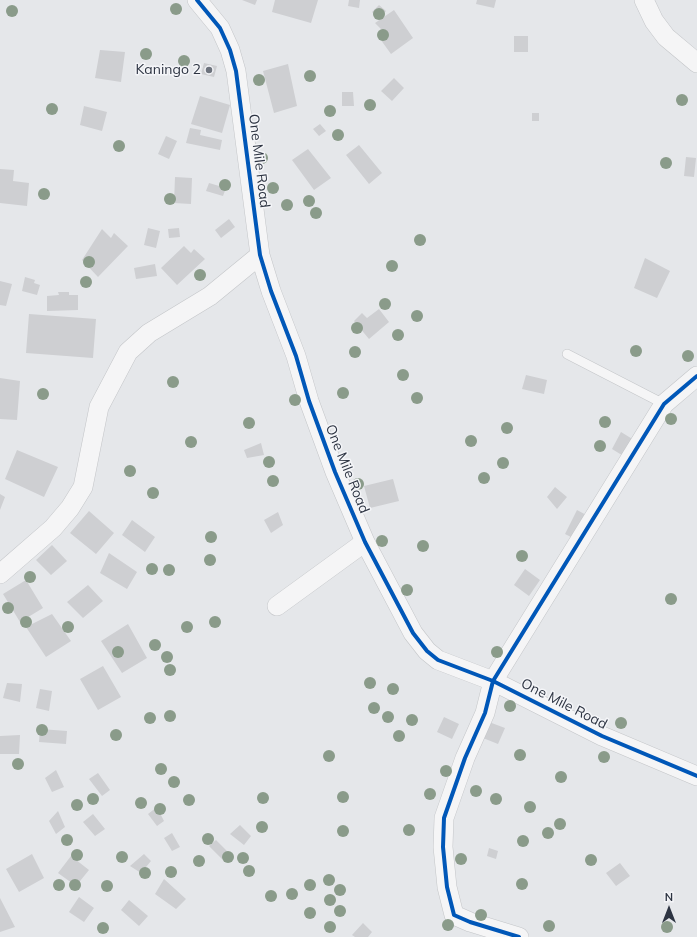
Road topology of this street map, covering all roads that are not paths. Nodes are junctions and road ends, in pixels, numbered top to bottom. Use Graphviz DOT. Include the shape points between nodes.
graph roads {
  1 [pos="197,0"];
  2 [pos="644,0"];
  3 [pos="697,63"];
  4 [pos="260,256"];
  5 [pos="567,354"];
  6 [pos="697,376"];
  7 [pos="664,404"];
  8 [pos="364,542"];
  9 [pos="0,574"];
  10 [pos="277,606"];
  11 [pos="493,681"];
  12 [pos="697,776"];
  13 [pos="519,937"];
  1 -- 4 [label="street, One Mile Road" via="220,28 236,71"];
  2 -- 3 [label="street" via="654,21 666,37"];
  4 -- 8 [label="street, One Mile Road" via="327,451"];
  4 -- 9 [label="street" via="210,296 149,333 128,352 99,407 82,487 70,508 53,528"];
  5 -- 7 [label="lane"];
  6 -- 7 [label="street"];
  7 -- 11 [label="street"];
  8 -- 10 [label="street"];
  8 -- 11 [label="street, One Mile Road" via="413,633 426,651 438,660"];
  11 -- 12 [label="street, One Mile Road" via="602,736"];
  11 -- 13 [label="street" via="485,713 465,758 444,818 443,847 454,915"];
}
